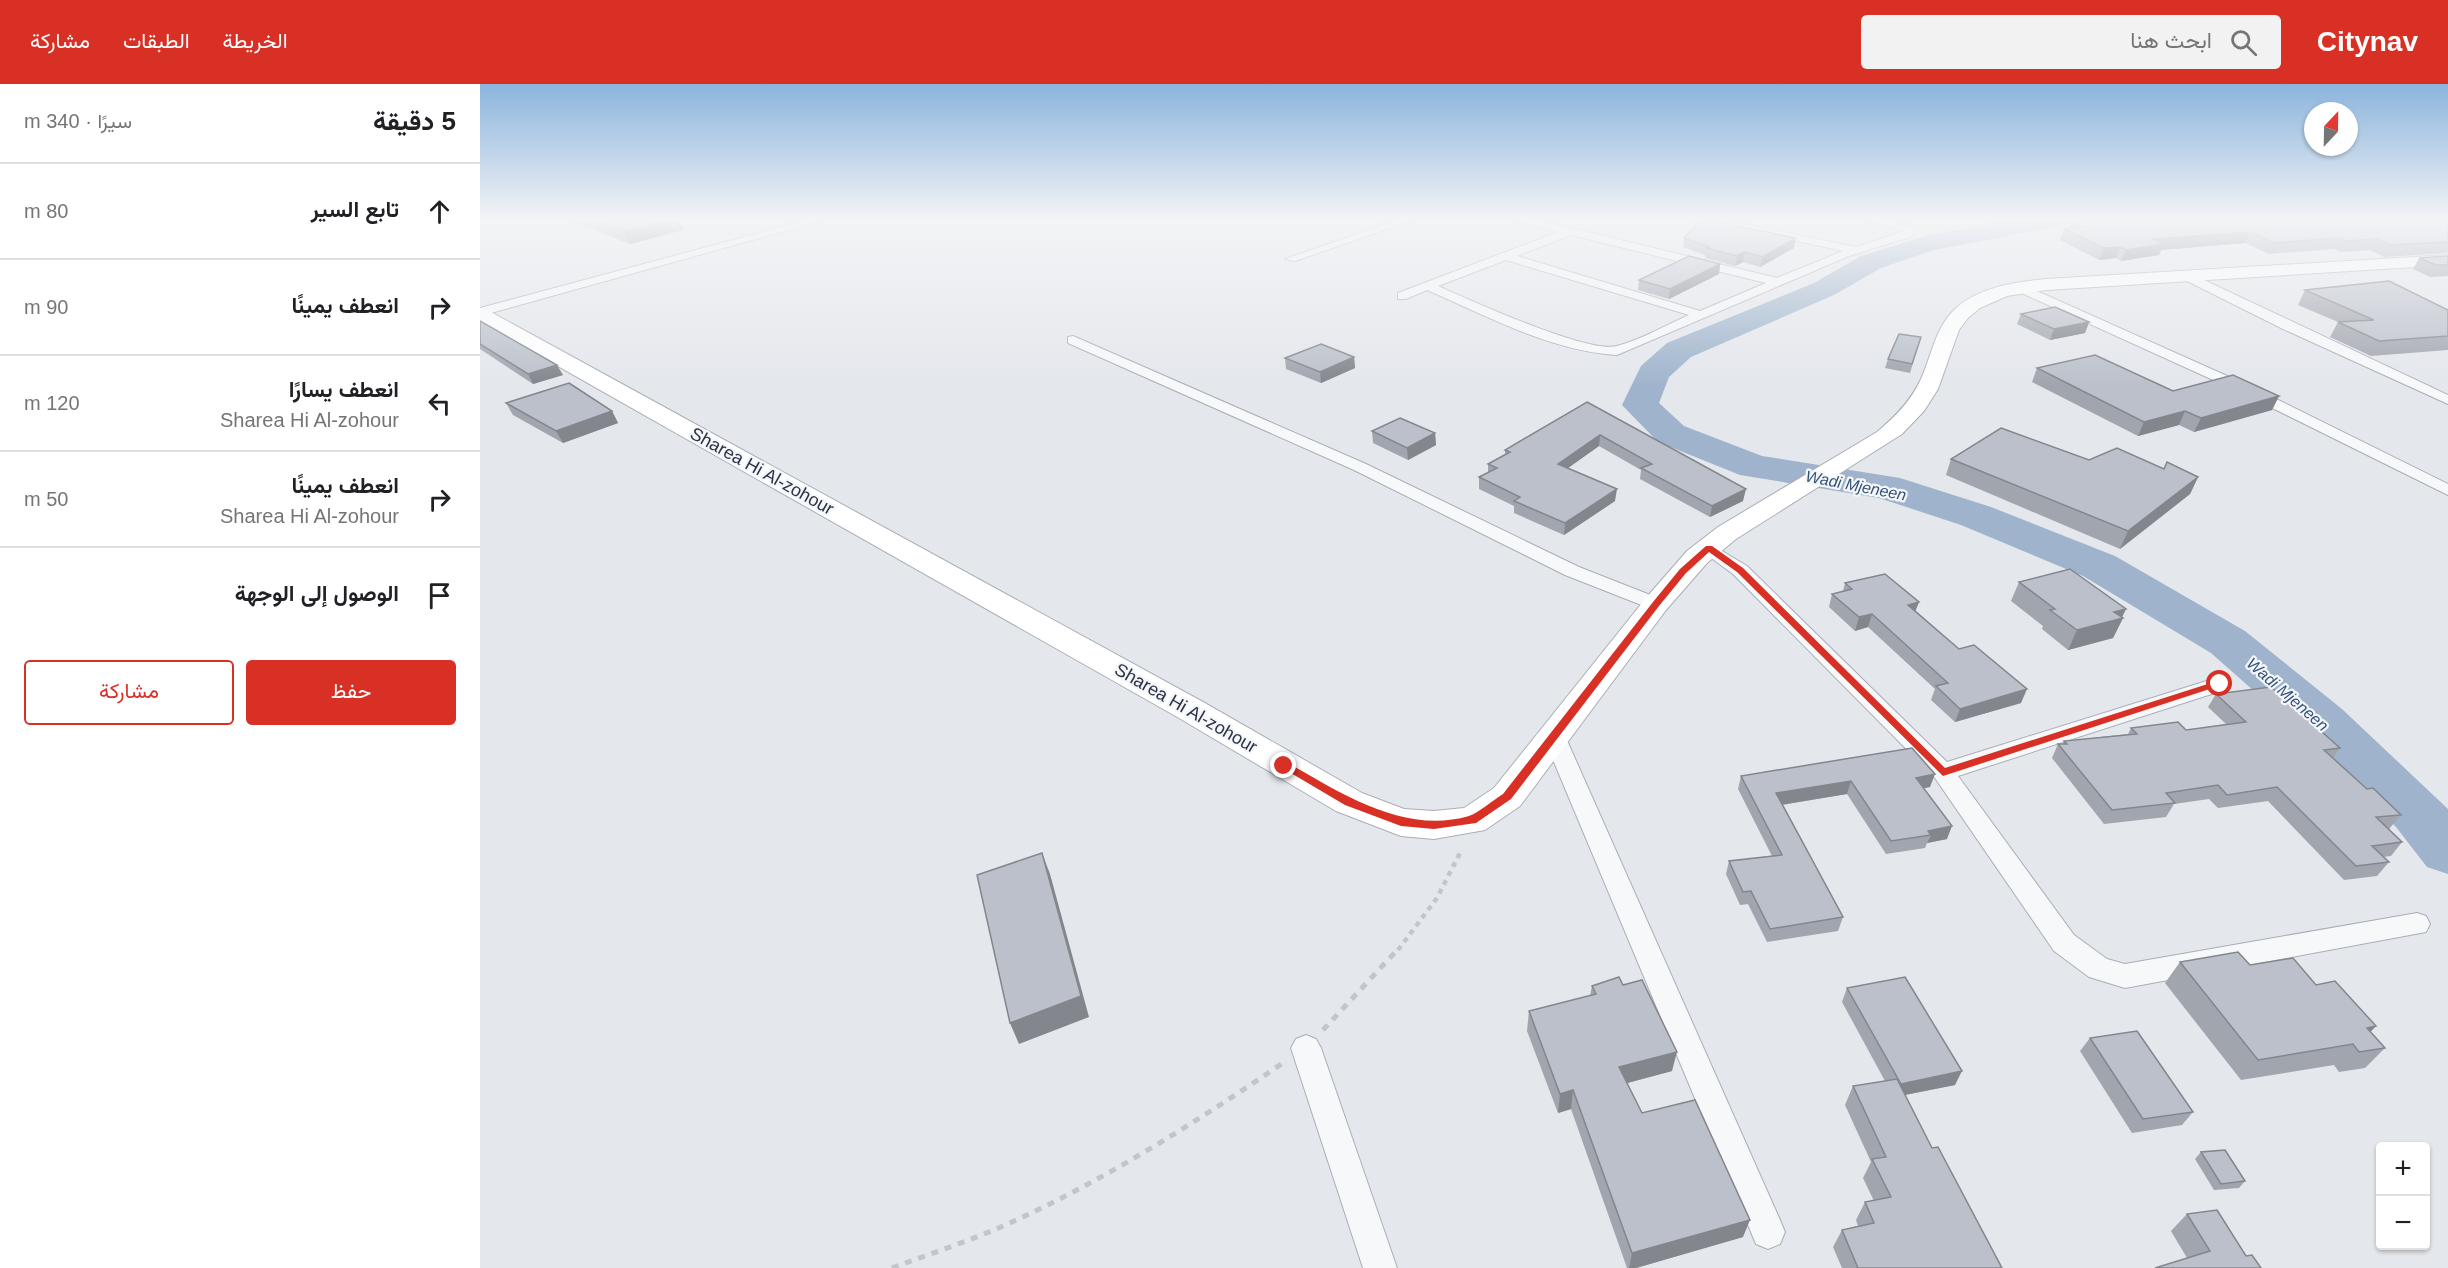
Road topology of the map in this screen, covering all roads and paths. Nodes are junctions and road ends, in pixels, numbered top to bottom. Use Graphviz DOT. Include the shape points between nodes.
graph roads {
  1 [pos="621,274"];
  2 [pos="1457,274"];
  3 [pos="1566,274"];
  4 [pos="1746,274"];
  5 [pos="1797,274"];
  6 [pos="2198,274"];
  7 [pos="2185,275"];
  8 [pos="1778,282"];
  9 [pos="1426,286"];
  10 [pos="2019,287"];
  11 [pos="1402,296"];
  12 [pos="480,313"];
  13 [pos="1698,314"];
  14 [pos="1072,340"];
  15 [pos="2448,400"];
  16 [pos="2448,490"];
  17 [pos="1709,548"];
  18 [pos="1656,604"];
  19 [pos="2220,684"];
  20 [pos="1554,736"];
  21 [pos="1943,772"];
  22 [pos="1472,820"];
  23 [pos="2417,924"];
  24 [pos="1306,1048"];
  25 [pos="1768,1232"];
  26 [pos="892,1268"];
  27 [pos="1380,1268"];
  1 -- 12 [label="street"];
  2 -- 9 [label="street"];
  3 -- 13 [label="street"];
  4 -- 8 [label="street"];
  5 -- 8 [label="street"];
  6 -- 7 [label="street, Sharea Hi Al-zohour"];
  7 -- 10 [label="street, Sharea Hi Al-zohour"];
  7 -- 15 [label="street"];
  8 -- 13 [label="street"];
  9 -- 11 [label="street"];
  9 -- 13 [label="street" via="1579,345 1607,352"];
  10 -- 16 [label="street" via="2249,391"];
  10 -- 17 [label="street, Sharea Hi Al-zohour" via="1978,302 1953,324 1919,403 1885,437 1727,533"];
  12 -- 22 [label="street, Sharea Hi Al-zohour" via="1349,802 1401,822 1434,825"];
  14 -- 18 [label="street" via="1360,467 1572,571"];
  17 -- 18 [label="street, Sharea Hi Al-zohour" via="1683,571"];
  17 -- 21 [label="street" via="1740,570"];
  18 -- 20 [label="street, Sharea Hi Al-zohour"];
  19 -- 21 [label="street"];
  20 -- 22 [label="street, Sharea Hi Al-zohour" via="1507,796"];
  20 -- 25 [label="street"];
  21 -- 23 [label="street" via="2064,943 2099,969 2125,976"];
  22 -- 24 [label="path" via="1454,871 1415,928"];
  24 -- 26 [label="path" via="1212,1112 1085,1187 1001,1227"];
  24 -- 27 [label="street"];
}
